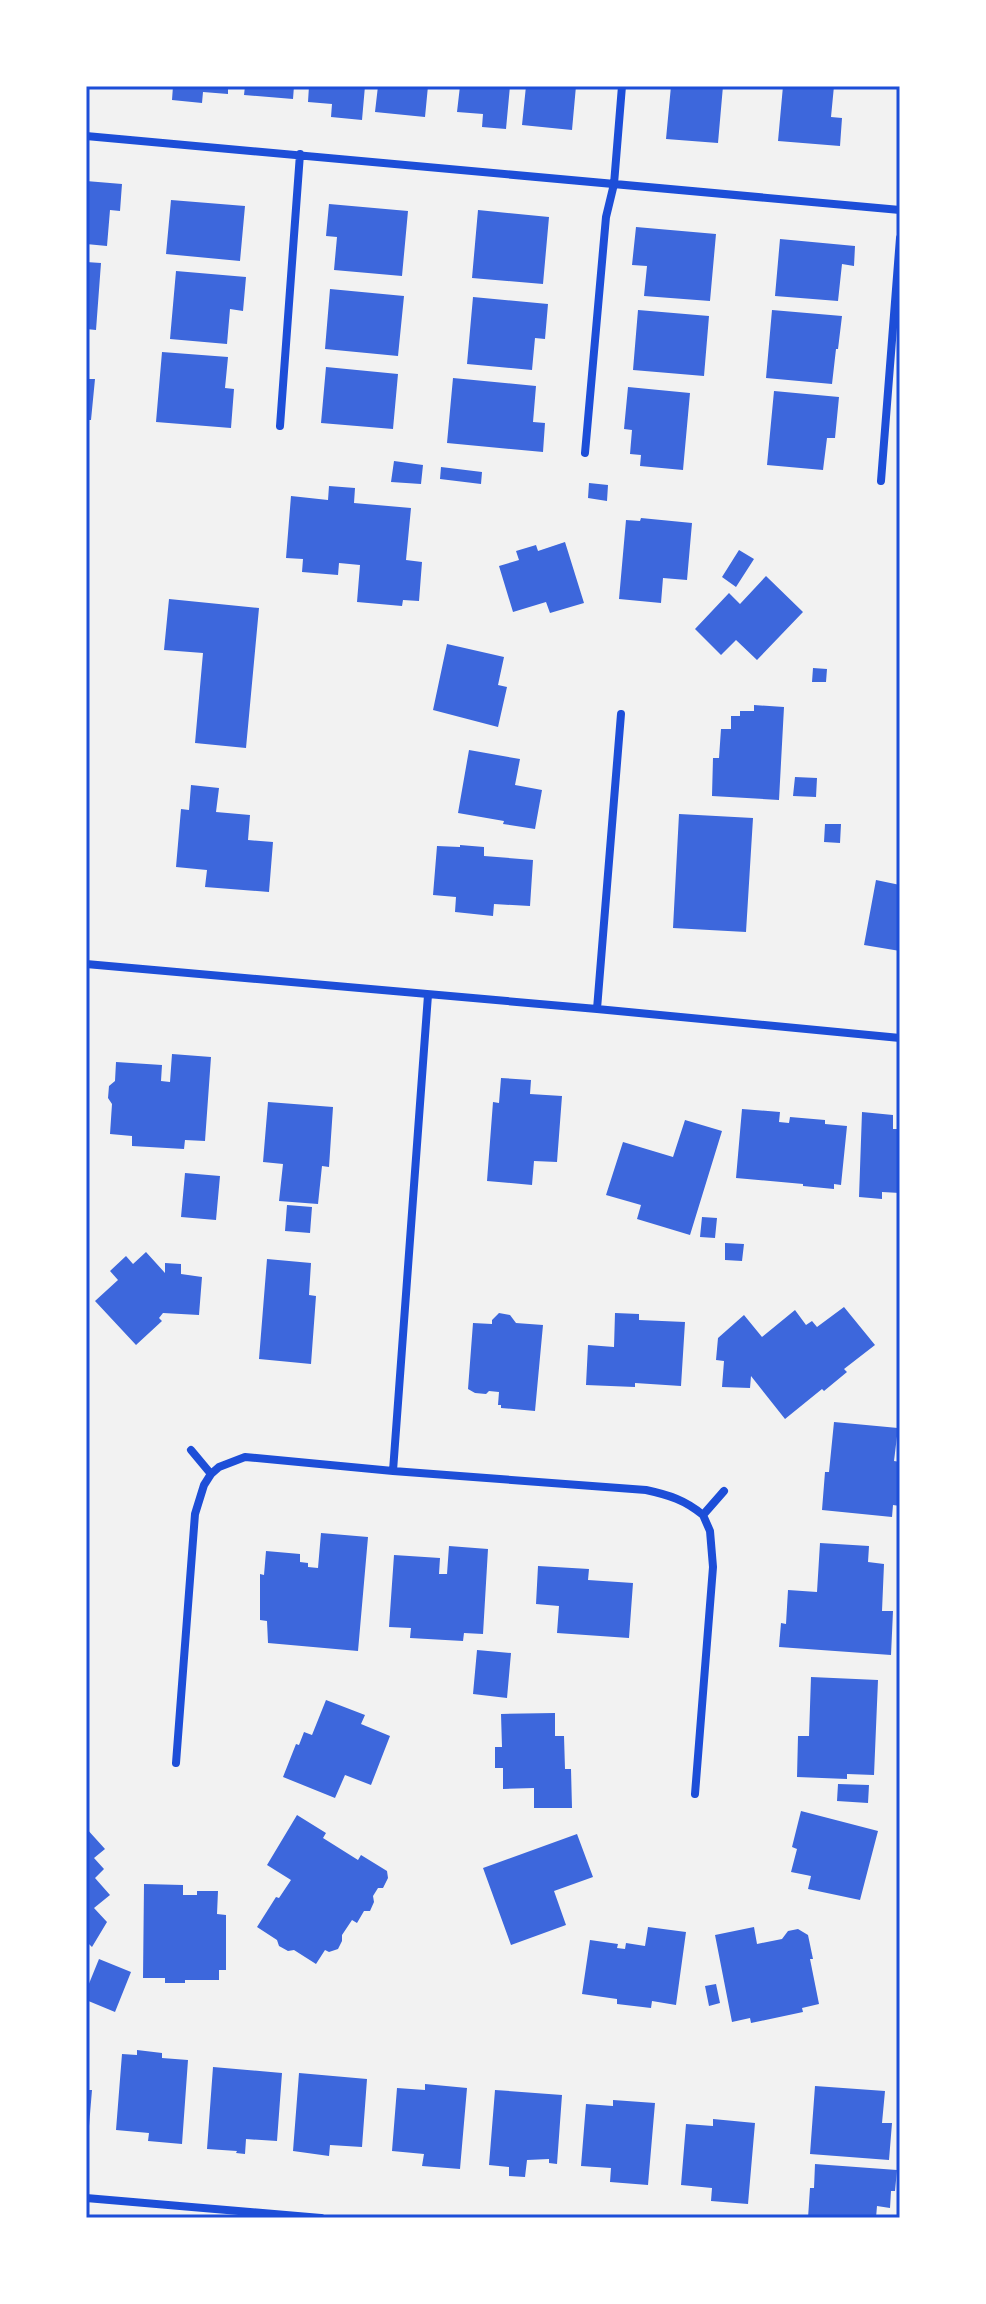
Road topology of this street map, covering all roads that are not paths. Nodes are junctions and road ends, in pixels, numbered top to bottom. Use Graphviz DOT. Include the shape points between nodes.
graph roads {
  1 [pos="622,86"];
  2 [pos="86,136"];
  3 [pos="300,154"];
  4 [pos="614,184"];
  5 [pos="900,210"];
  6 [pos="900,238"];
  7 [pos="280,426"];
  8 [pos="585,453"];
  9 [pos="881,481"];
  10 [pos="621,714"];
  11 [pos="86,964"];
  12 [pos="428,995"];
  13 [pos="597,1009"];
  14 [pos="900,1038"];
  15 [pos="191,1450"];
  16 [pos="393,1471"];
  17 [pos="211,1474"];
  18 [pos="724,1491"];
  19 [pos="703,1515"];
  20 [pos="176,1763"];
  21 [pos="695,1794"];
  22 [pos="86,2198"];
  23 [pos="321,2218"];
  1 -- 4 [label="street"];
  2 -- 3 [label="street"];
  3 -- 4 [label="street"];
  3 -- 7 [label="street"];
  4 -- 5 [label="street"];
  4 -- 8 [label="street" via="606,217"];
  6 -- 9 [label="street"];
  10 -- 13 [label="street"];
  11 -- 12 [label="street"];
  12 -- 13 [label="street"];
  12 -- 16 [label="street"];
  13 -- 14 [label="street"];
  15 -- 17 [label="street"];
  16 -- 17 [label="street" via="245,1457"];
  16 -- 19 [label="street" via="646,1490 672,1496"];
  17 -- 20 [label="street" via="195,1514"];
  18 -- 19 [label="street"];
  19 -- 21 [label="street" via="713,1567"];
  22 -- 23 [label="street"];
}
